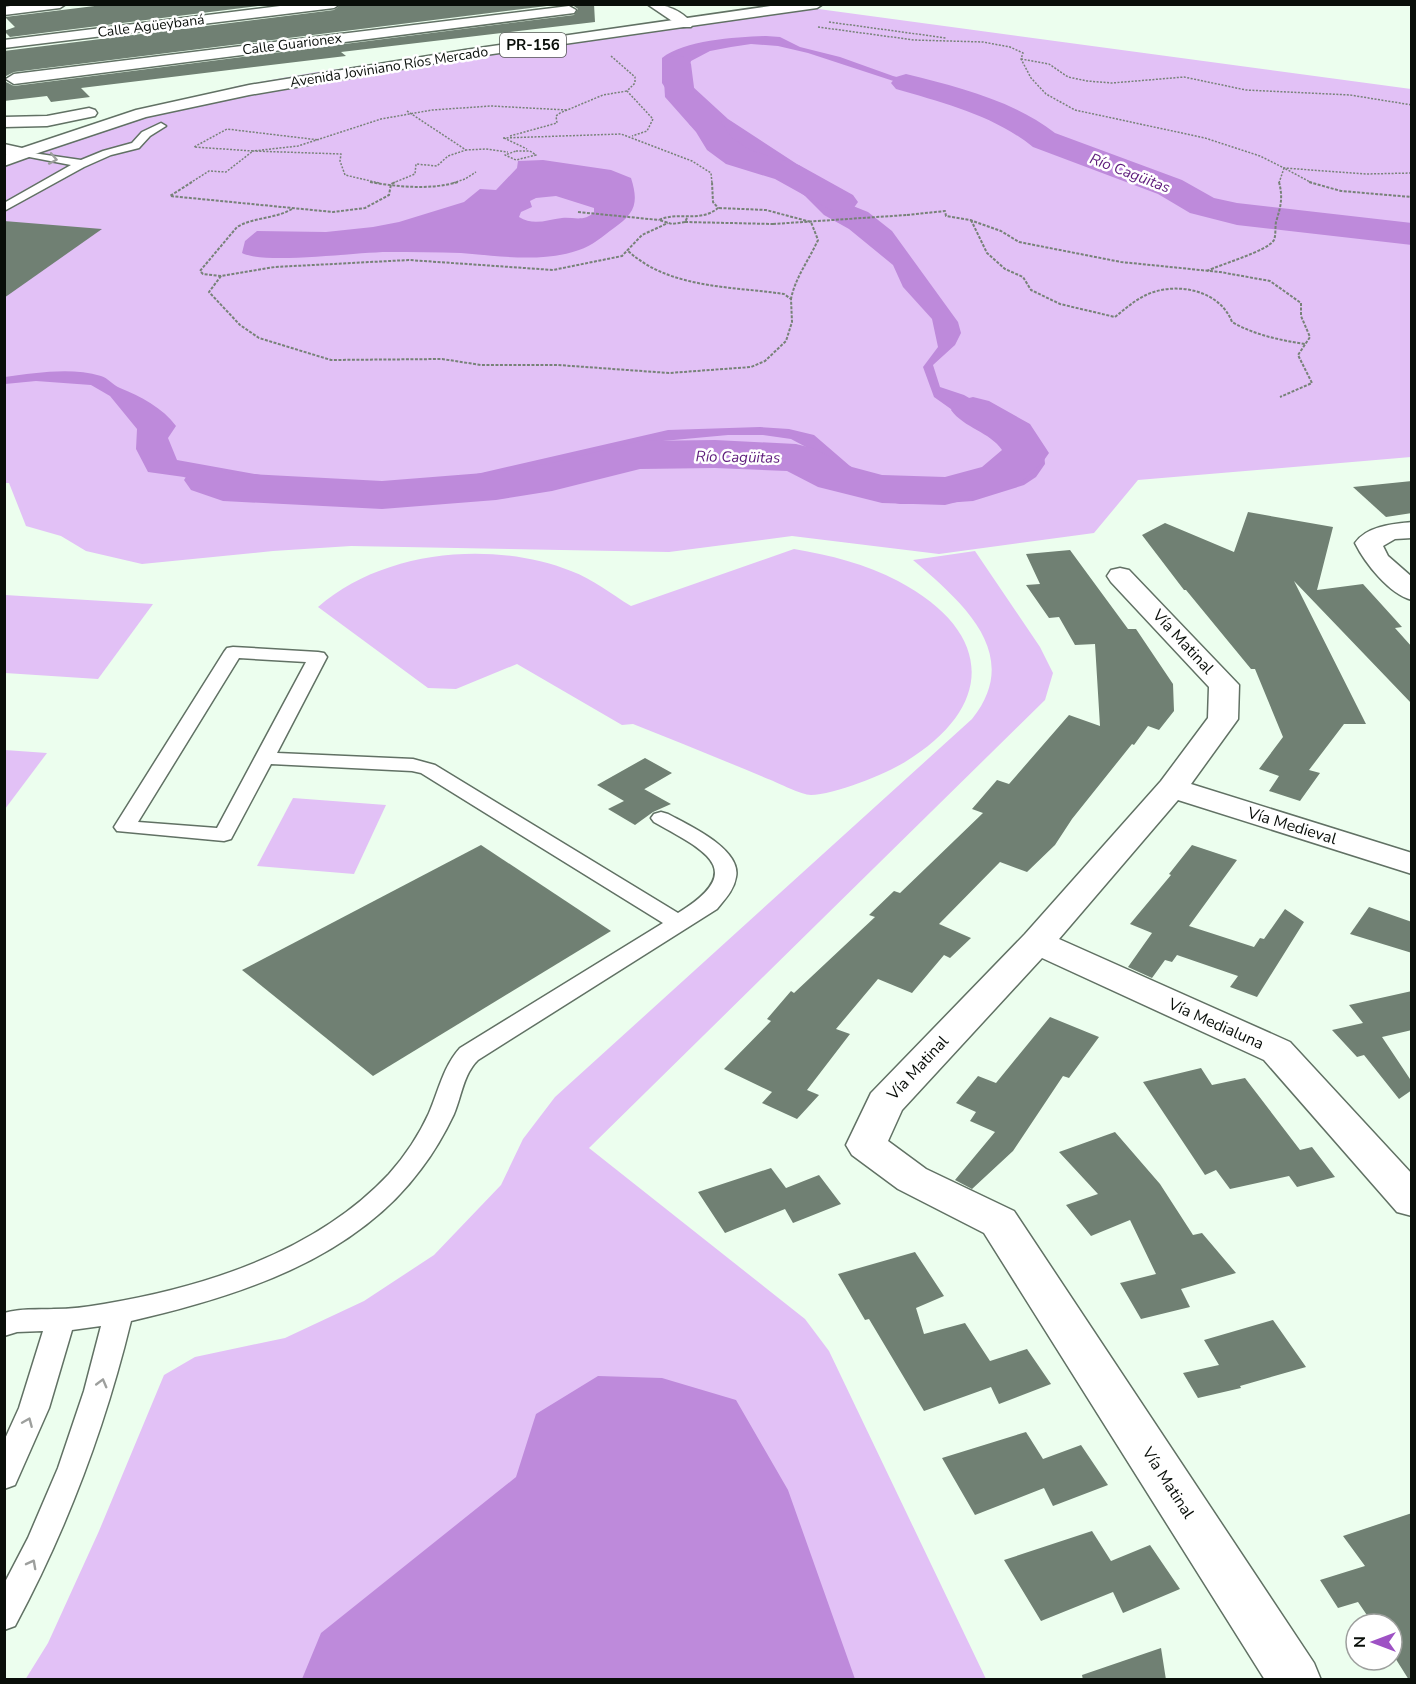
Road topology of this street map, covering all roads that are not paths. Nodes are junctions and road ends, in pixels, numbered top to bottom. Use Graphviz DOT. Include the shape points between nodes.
graph roads {
  1 [pos="60,4"];
  2 [pos="334,4"];
  3 [pos="652,4"];
  4 [pos="781,4"];
  5 [pos="818,4"];
  6 [pos="11,8"];
  7 [pos="570,10"];
  8 [pos="683,21"];
  9 [pos="4,44"];
  10 [pos="4,66"];
  11 [pos="14,79"];
  12 [pos="27,96"];
  13 [pos="138,104"];
  14 [pos="4,122"];
  15 [pos="161,126"];
  16 [pos="11,145"];
  17 [pos="43,146"];
  18 [pos="100,157"];
  19 [pos="4,161"];
  20 [pos="83,164"];
  21 [pos="4,208"];
  22 [pos="1412,530"];
  23 [pos="1120,576"];
  24 [pos="1412,592"];
  25 [pos="264,758"];
  26 [pos="1172,788"];
  27 [pos="661,818"];
  28 [pos="1412,864"];
  29 [pos="678,923"];
  30 [pos="1037,942"];
  31 [pos="1412,1201"];
  32 [pos="119,1312"];
  33 [pos="62,1319"];
  34 [pos="8,1320"];
  35 [pos="4,1476"];
  36 [pos="4,1616"];
  37 [pos="1295,1680"];
  1 -- 6 [label="street"];
  2 -- 9 [label="street, Calle Agüeybaná"];
  3 -- 8 [label="street"];
  4 -- 8 [label="street, Avenida Joviniano Ríos Mercado / PR-156"];
  5 -- 8 [label="street, Avenida Joviniano Ríos Mercado / PR-156"];
  7 -- 11 [label="street, Calle Guarionex"];
  8 -- 13 [label="street, Avenida Joviniano Ríos Mercado / PR-156" via="308,71"];
  8 -- 17 [label="street, Avenida Joviniano Ríos Mercado / PR-156" via="249,90 142,113"];
  10 -- 11 [label="street"];
  11 -- 12 [label="street"];
  13 -- 14 [label="street" via="47,121"];
  13 -- 16 [label="street, Avenida Joviniano Ríos Mercado / PR-156"];
  15 -- 18 [label="lane" via="140,143"];
  16 -- 17 [label="street"];
  16 -- 19 [label="street, Avenida Joviniano Ríos Mercado / PR-156"];
  16 -- 20 [label="lane, one-way"];
  17 -- 18 [label="lane"];
  18 -- 20 [label="lane"];
  20 -- 21 [label="lane"];
  22 -- 24 [label="street" via="1389,532 1368,543 1377,560"];
  23 -- 26 [label="street, Vía Matinal" via="1224,685 1223,718"];
  25 -- 25 [label="lane" via="224,835 124,827 233,652 318,657"];
  25 -- 29 [label="lane" via="428,769"];
  26 -- 28 [label="street, Vía Medieval"];
  26 -- 30 [label="street, Vía Matinal"];
  27 -- 29 [label="lane" via="720,855 727,872 717,897"];
  29 -- 32 [label="lane" via="469,1054 454,1072 441,1113 426,1142 379,1199 345,1228 267,1268"];
  30 -- 31 [label="street, Vía Medialuna" via="1277,1052"];
  30 -- 37 [label="street, Vía Matinal" via="885,1103 866,1145 912,1179 999,1222"];
  32 -- 33 [label="lane"];
  36 -- 32 [label="lane, one-way" via="38,1553 75,1468"];
  33 -- 34 [label="lane"];
  35 -- 33 [label="lane, one-way" via="34,1408"];
}
